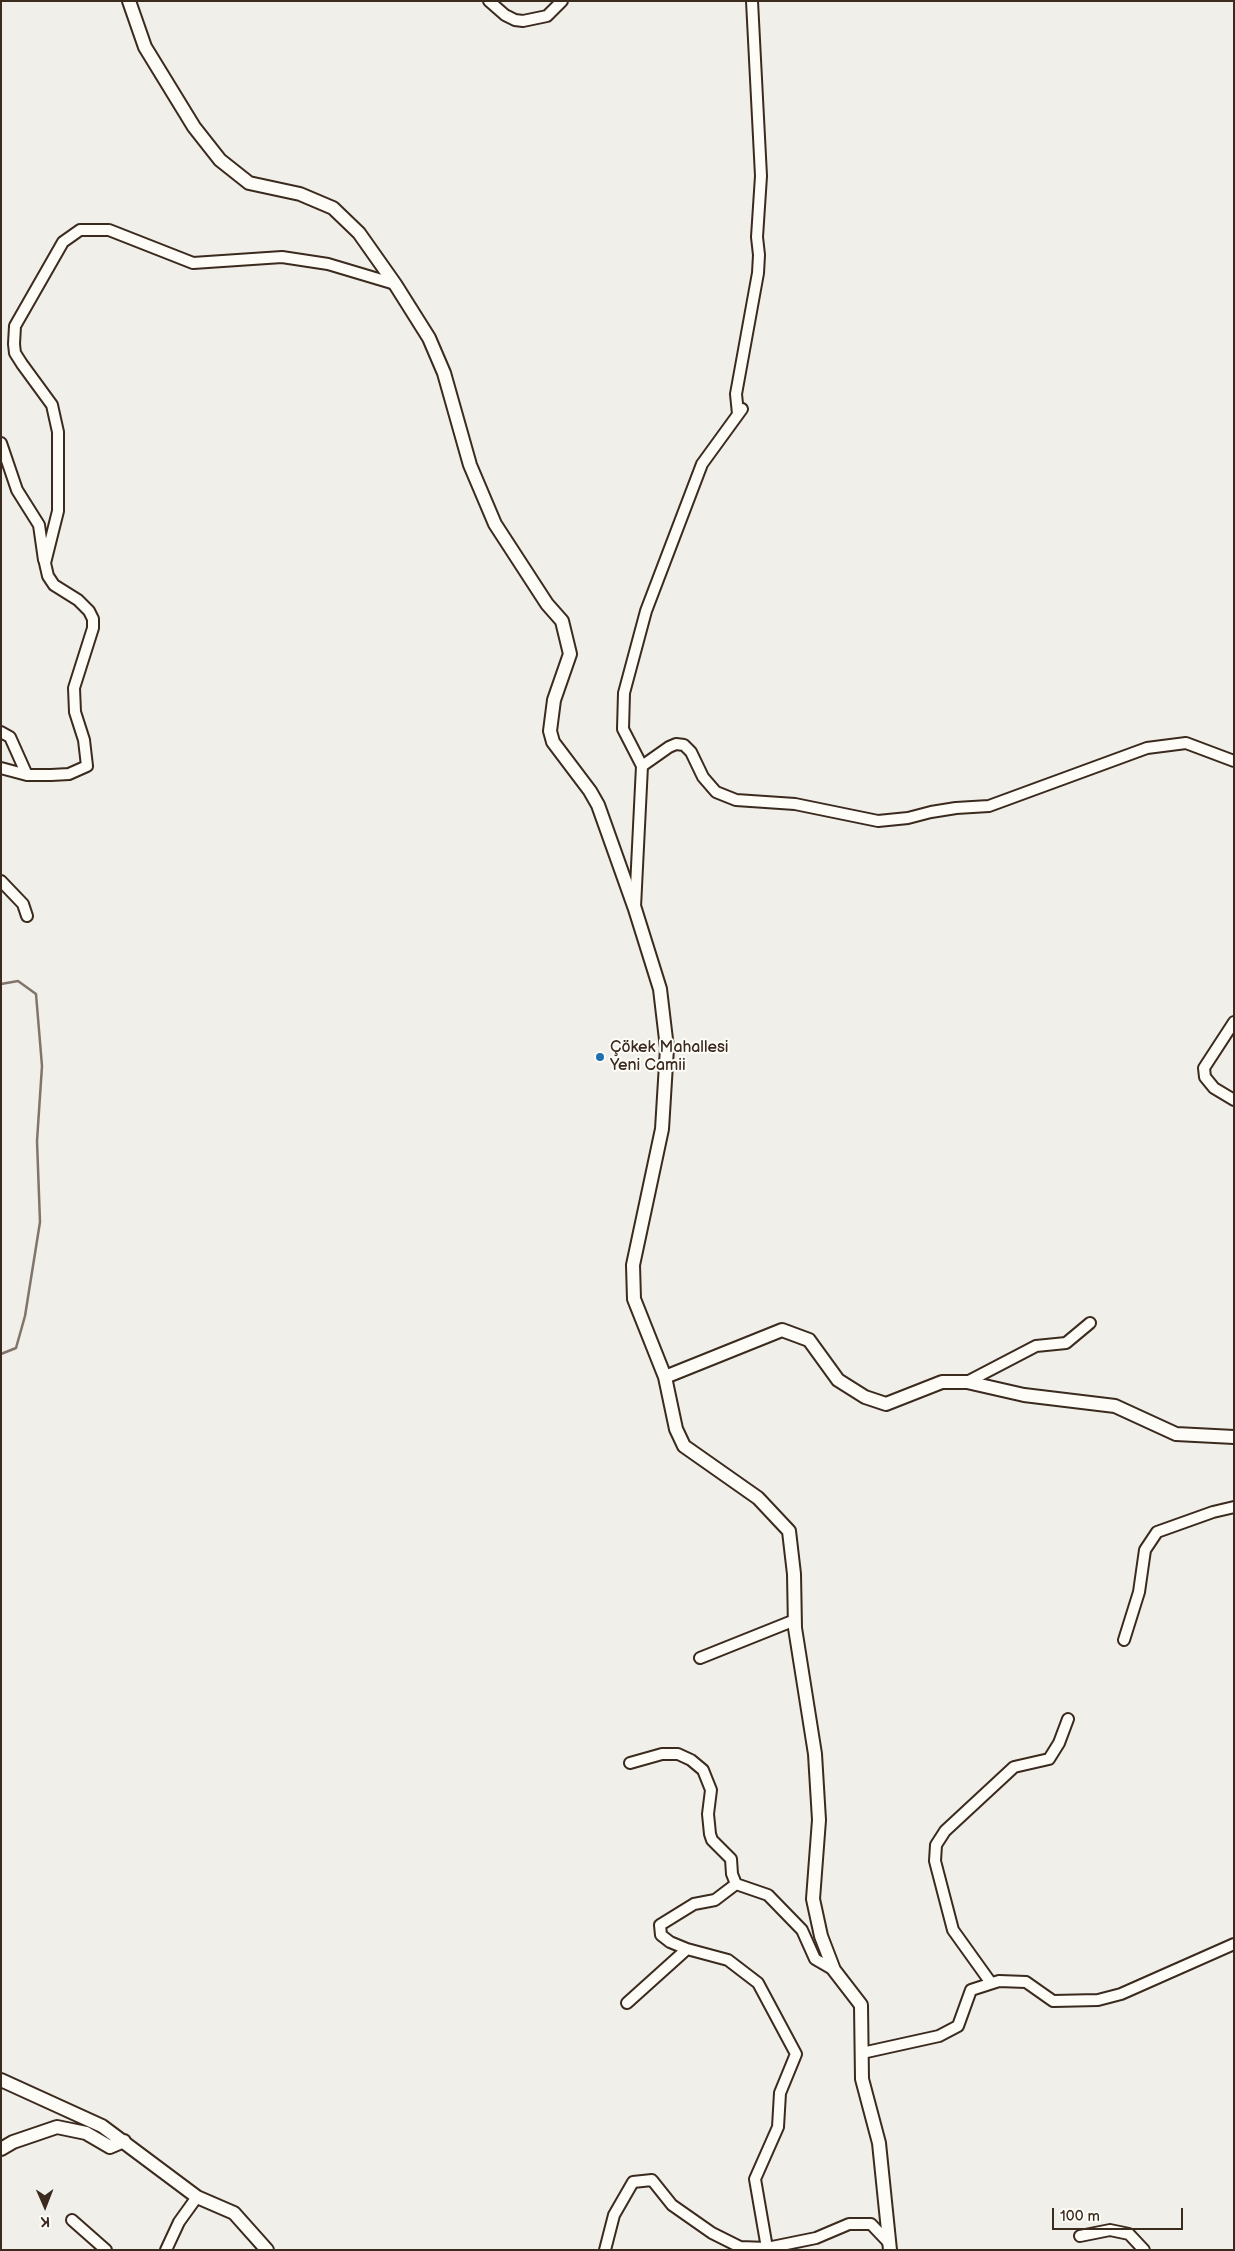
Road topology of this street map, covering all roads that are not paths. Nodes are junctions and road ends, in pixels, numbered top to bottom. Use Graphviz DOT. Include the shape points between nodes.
graph roads {
  1 [pos="129,1"];
  2 [pos="490,1"];
  3 [pos="562,1"];
  4 [pos="752,1"];
  5 [pos="395,284"];
  6 [pos="1,443"];
  7 [pos="46,563"];
  8 [pos="1,732"];
  9 [pos="1234,761"];
  10 [pos="642,766"];
  11 [pos="1,768"];
  12 [pos="27,775"];
  13 [pos="1,881"];
  14 [pos="635,909"];
  15 [pos="27,916"];
  16 [pos="1234,1022"];
  17 [pos="1234,1100"];
  18 [pos="1090,1323"];
  19 [pos="665,1378"];
  20 [pos="967,1382"];
  21 [pos="1234,1437"];
  22 [pos="1234,1507"];
  23 [pos="795,1620"];
  24 [pos="1124,1640"];
  25 [pos="700,1658"];
  26 [pos="1068,1719"];
  27 [pos="630,1763"];
  28 [pos="736,1884"];
  29 [pos="1234,1944"];
  30 [pos="687,1949"];
  31 [pos="834,1970"];
  32 [pos="991,1983"];
  33 [pos="627,2003"];
  34 [pos="862,2053"];
  35 [pos="1,2080"];
  36 [pos="124,2141"];
  37 [pos="1,2149"];
  38 [pos="198,2197"];
  39 [pos="72,2220"];
  40 [pos="1080,2236"];
  41 [pos="890,2247"];
  42 [pos="767,2248"];
  43 [pos="752,2249"];
  44 [pos="106,2250"];
  45 [pos="166,2250"];
  46 [pos="267,2250"];
  47 [pos="606,2250"];
  48 [pos="1144,2250"];
  1 -- 5 [label="street" via="145,47 194,126 220,160 249,183 300,194 333,208 359,233"];
  2 -- 3 [label="street" via="505,15 523,21 547,16"];
  4 -- 10 [label="street" via="761,168 757,237 760,255 736,394 740,412 702,464 646,611 624,693 623,729"];
  5 -- 7 [label="street" via="328,264 282,257 193,263 109,230 80,230 63,242 15,326 14,344 15,353 52,405 58,432 58,511"];
  5 -- 14 [label="street" via="429,338 444,373 470,465 495,524 547,604 562,621 570,654 554,700 550,731 553,742 598,805"];
  6 -- 7 [label="street" via="17,490 39,525"];
  7 -- 12 [label="street" via="48,576 54,585 78,600 92,619 93,628 74,688 75,712 84,740 87,766 69,774"];
  8 -- 12 [label="street" via="10,737"];
  9 -- 10 [label="street" via="1186,743 1147,748 989,806 878,821 795,804 736,800 716,792 684,745 669,747"];
  10 -- 14 [label="street"];
  11 -- 12 [label="street"];
  13 -- 15 [label="street" via="22,904"];
  14 -- 19 [label="street" via="660,989 667,1048 662,1129 633,1265 634,1298"];
  16 -- 17 [label="street" via="1204,1068 1205,1077 1214,1088"];
  18 -- 20 [label="street" via="1066,1343 1036,1346"];
  19 -- 20 [label="street" via="782,1330 809,1340 838,1380 865,1397 886,1404 942,1382"];
  19 -- 23 [label="street" via="676,1429 684,1446 758,1498 789,1531"];
  20 -- 21 [label="street" via="1024,1395 1115,1406 1176,1434"];
  22 -- 24 [label="street" via="1157,1532 1145,1550 1139,1592"];
  23 -- 25 [label="street"];
  23 -- 31 [label="street" via="815,1754 819,1820 813,1899"];
  26 -- 32 [label="street" via="1049,1759 1014,1767 945,1831 936,1845 935,1861 953,1930"];
  27 -- 28 [label="street" via="662,1754 678,1754 703,1770 711,1790 710,1834 731,1859"];
  28 -- 30 [label="street" via="715,1900 694,1904 660,1925 661,1935"];
  28 -- 31 [label="street" via="768,1895 802,1930 815,1959"];
  29 -- 32 [label="street" via="1122,1994 1098,2000 1054,2001 1026,1982 999,1980"];
  30 -- 33 [label="street"];
  30 -- 42 [label="street" via="728,1960 758,1983 796,2054 780,2093 778,2127 755,2179"];
  31 -- 34 [label="street" via="861,2005"];
  32 -- 34 [label="street" via="971,1990 958,2026 939,2036"];
  34 -- 41 [label="street" via="862,2080 879,2143"];
  35 -- 36 [label="street" via="102,2126"];
  36 -- 37 [label="street" via="110,2147 86,2134 57,2127"];
  36 -- 38 [label="street"];
  38 -- 45 [label="street" via="179,2222"];
  38 -- 46 [label="street" via="234,2213"];
  39 -- 44 [label="street"];
  40 -- 48 [label="street" via="1110,2230 1129,2234"];
  41 -- 42 [label="street" via="870,2224 848,2224 816,2238"];
  42 -- 43 [label="street"];
  43 -- 47 [label="street" via="740,2247 712,2233 672,2205 652,2180 633,2182 614,2214"];
}
